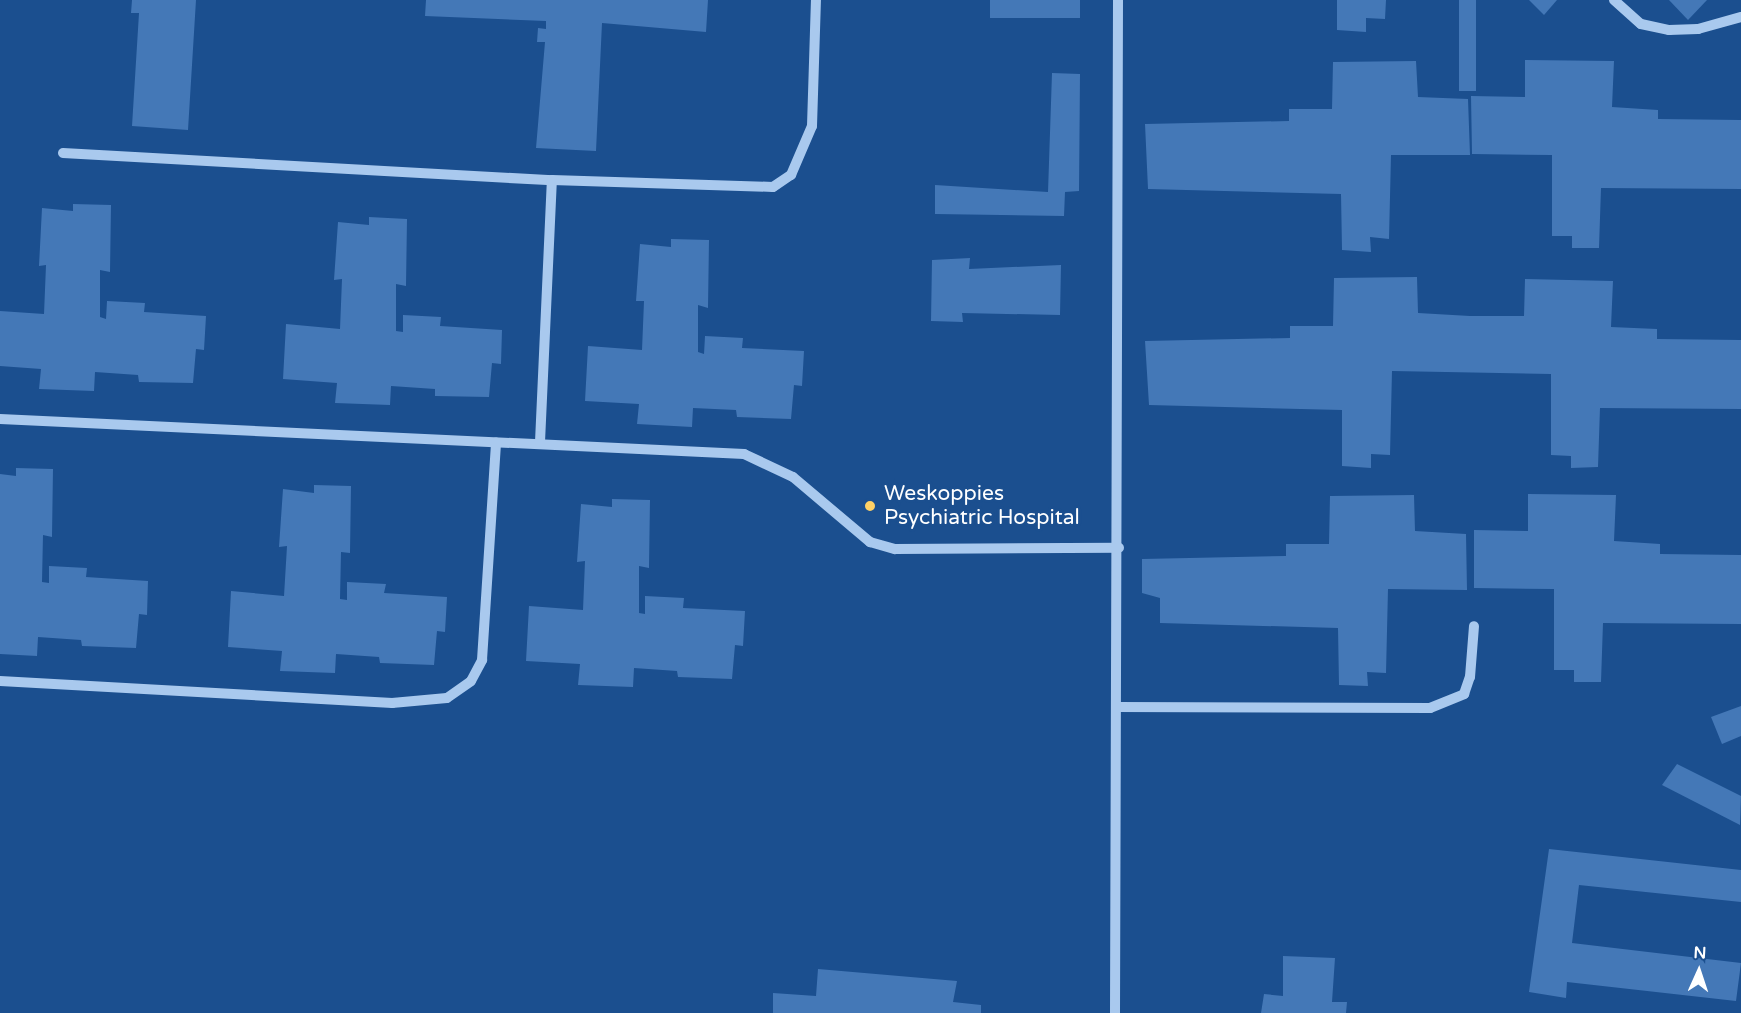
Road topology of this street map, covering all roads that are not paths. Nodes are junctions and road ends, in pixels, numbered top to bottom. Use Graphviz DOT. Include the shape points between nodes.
graph roads {
  1 [pos="816,0"];
  2 [pos="1118,0"];
  3 [pos="1614,0"];
  4 [pos="1741,18"];
  5 [pos="63,153"];
  6 [pos="552,180"];
  7 [pos="0,419"];
  8 [pos="496,442"];
  9 [pos="540,442"];
  10 [pos="1119,549"];
  11 [pos="1474,626"];
  12 [pos="0,681"];
  13 [pos="1116,707"];
  14 [pos="1115,1013"];
  1 -- 6 [label="street" via="812,126 802,156 785,181 763,188"];
  2 -- 10 [label="street"];
  3 -- 4 [label="street" via="1641,24 1669,30 1698,29"];
  5 -- 6 [label="street"];
  6 -- 9 [label="street"];
  7 -- 8 [label="street"];
  8 -- 9 [label="street"];
  8 -- 12 [label="street" via="482,660 471,681 447,698 392,703"];
  9 -- 10 [label="street" via="744,454 793,477 870,542 896,549"];
  10 -- 13 [label="street"];
  11 -- 13 [label="street" via="1470,677 1464,694 1430,708"];
  13 -- 14 [label="street"];
}
